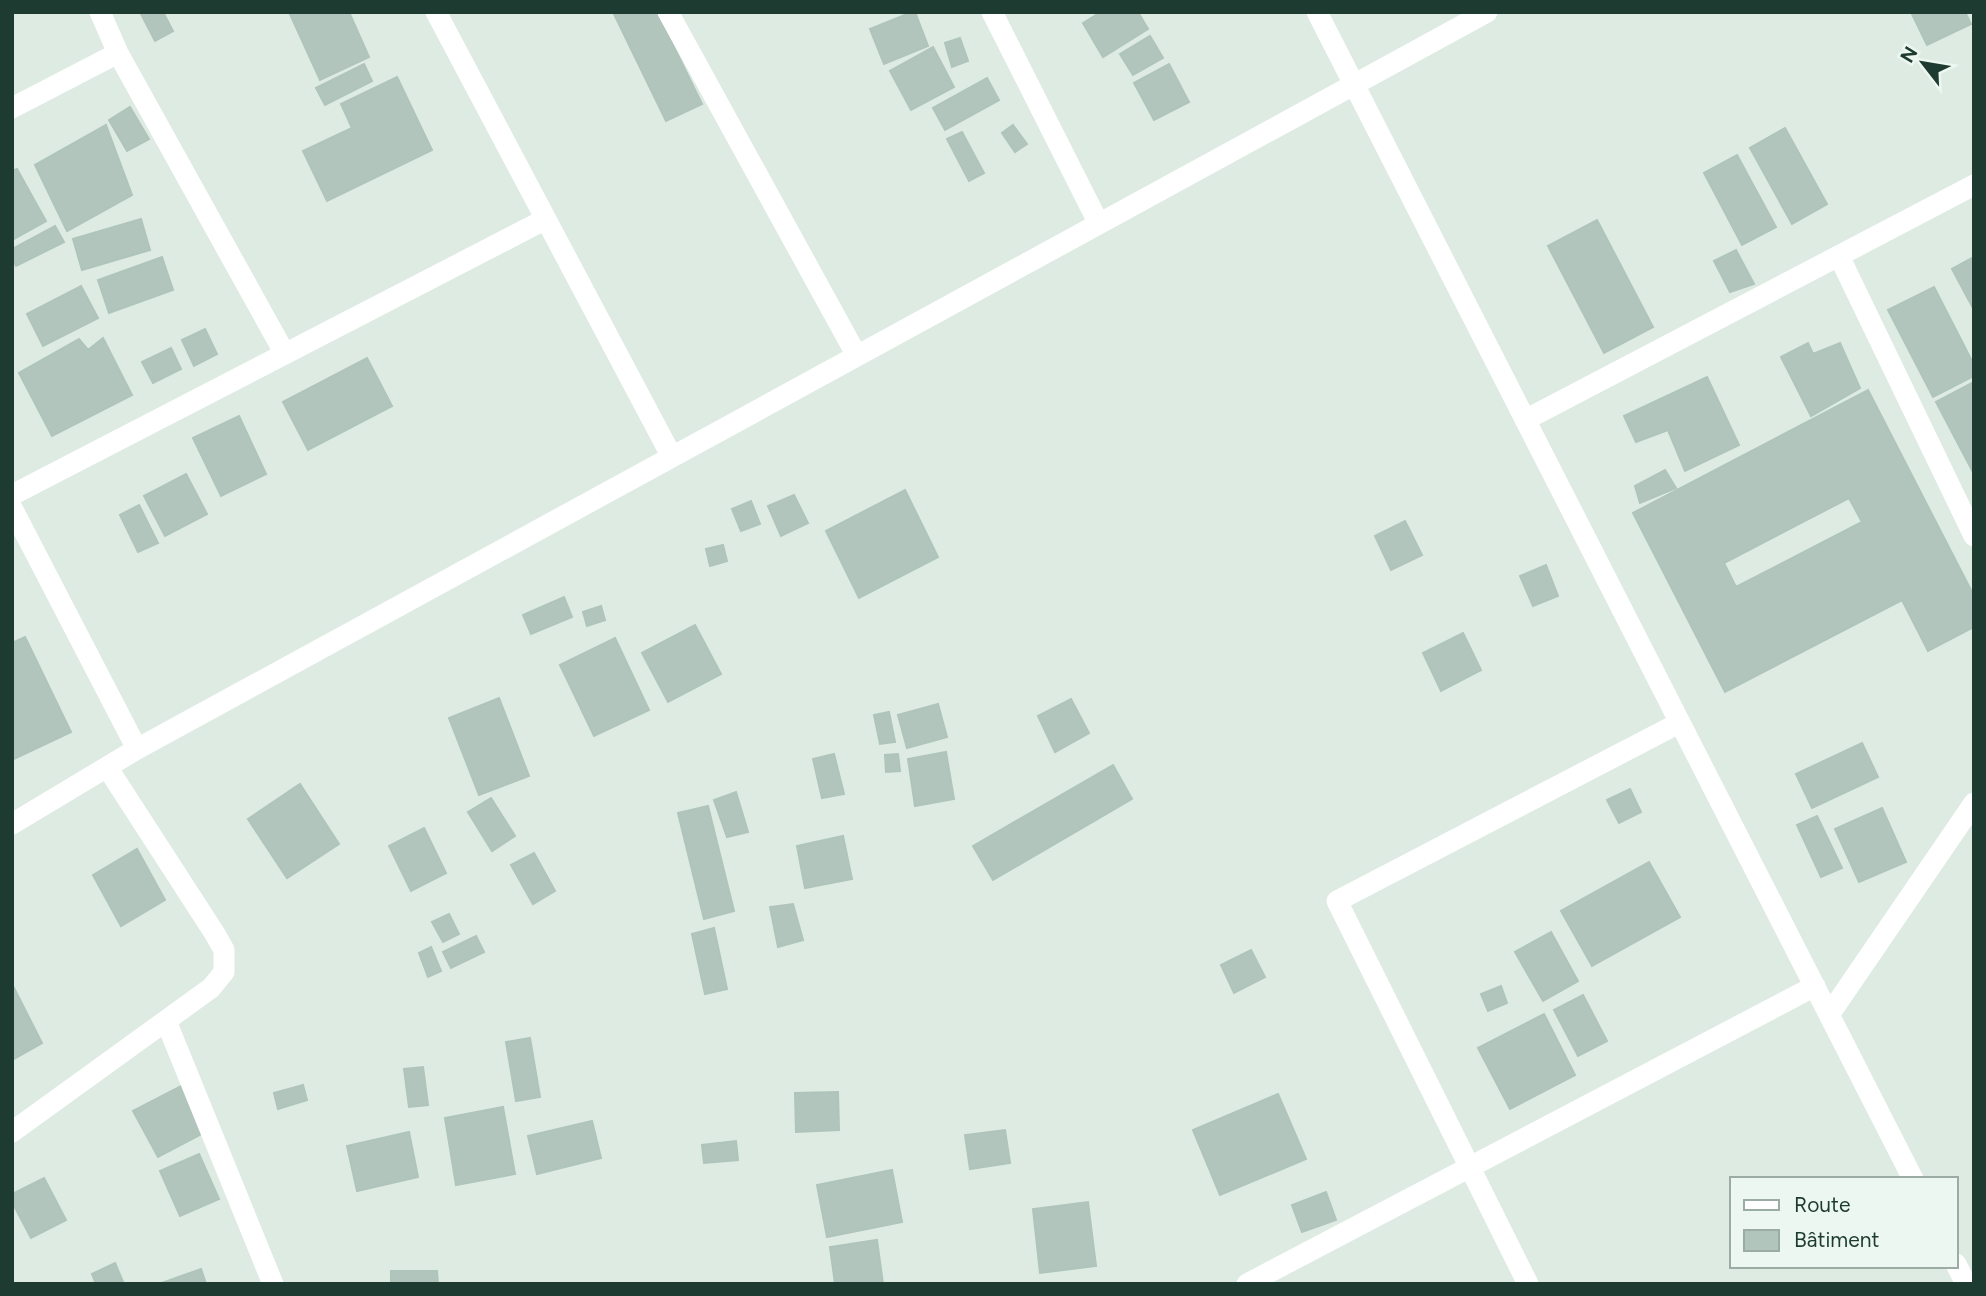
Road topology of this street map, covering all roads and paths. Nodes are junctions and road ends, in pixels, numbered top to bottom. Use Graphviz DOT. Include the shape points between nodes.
graph roads {
  1 [pos="100,12"];
  2 [pos="436,12"];
  3 [pos="668,12"];
  4 [pos="992,12"];
  5 [pos="1317,12"];
  6 [pos="1487,12"];
  7 [pos="118,53"];
  8 [pos="1353,86"];
  9 [pos="12,108"];
  10 [pos="1974,185"];
  11 [pos="545,219"];
  12 [pos="1099,224"];
  13 [pos="1839,256"];
  14 [pos="285,354"];
  15 [pos="857,356"];
  16 [pos="1525,421"];
  17 [pos="672,457"];
  18 [pos="12,495"];
  19 [pos="12,508"];
  20 [pos="1974,536"];
  21 [pos="1679,723"];
  22 [pos="137,749"];
  23 [pos="107,768"];
  24 [pos="1974,803"];
  25 [pos="12,824"];
  26 [pos="1815,986"];
  27 [pos="1829,1015"];
  28 [pos="166,1021"];
  29 [pos="12,1132"];
  30 [pos="1469,1167"];
  31 [pos="1912,1177"];
  32 [pos="1958,1268"];
  33 [pos="273,1284"];
  34 [pos="1247,1284"];
  35 [pos="1528,1284"];
  36 [pos="1966,1284"];
  1 -- 7 [label="street"];
  2 -- 11 [label="street"];
  3 -- 15 [label="street"];
  4 -- 12 [label="street"];
  5 -- 8 [label="street"];
  6 -- 8 [label="street"];
  7 -- 9 [label="street"];
  7 -- 14 [label="street"];
  8 -- 12 [label="street"];
  8 -- 16 [label="street"];
  10 -- 13 [label="street"];
  11 -- 14 [label="street"];
  11 -- 17 [label="street"];
  12 -- 15 [label="street"];
  13 -- 16 [label="street"];
  13 -- 20 [label="street"];
  14 -- 18 [label="street"];
  15 -- 17 [label="street"];
  16 -- 21 [label="street"];
  17 -- 22 [label="street"];
  19 -- 22 [label="street"];
  21 -- 26 [label="street"];
  21 -- 30 [label="street" via="1337,901"];
  22 -- 23 [label="street"];
  23 -- 25 [label="street"];
  23 -- 28 [label="street" via="224,950 224,972 211,988"];
  24 -- 27 [label="street"];
  26 -- 27 [label="street"];
  26 -- 30 [label="street"];
  27 -- 31 [label="street"];
  28 -- 29 [label="street"];
  28 -- 33 [label="street"];
  30 -- 34 [label="street"];
  30 -- 35 [label="street"];
  32 -- 36 [label="street"];
}
